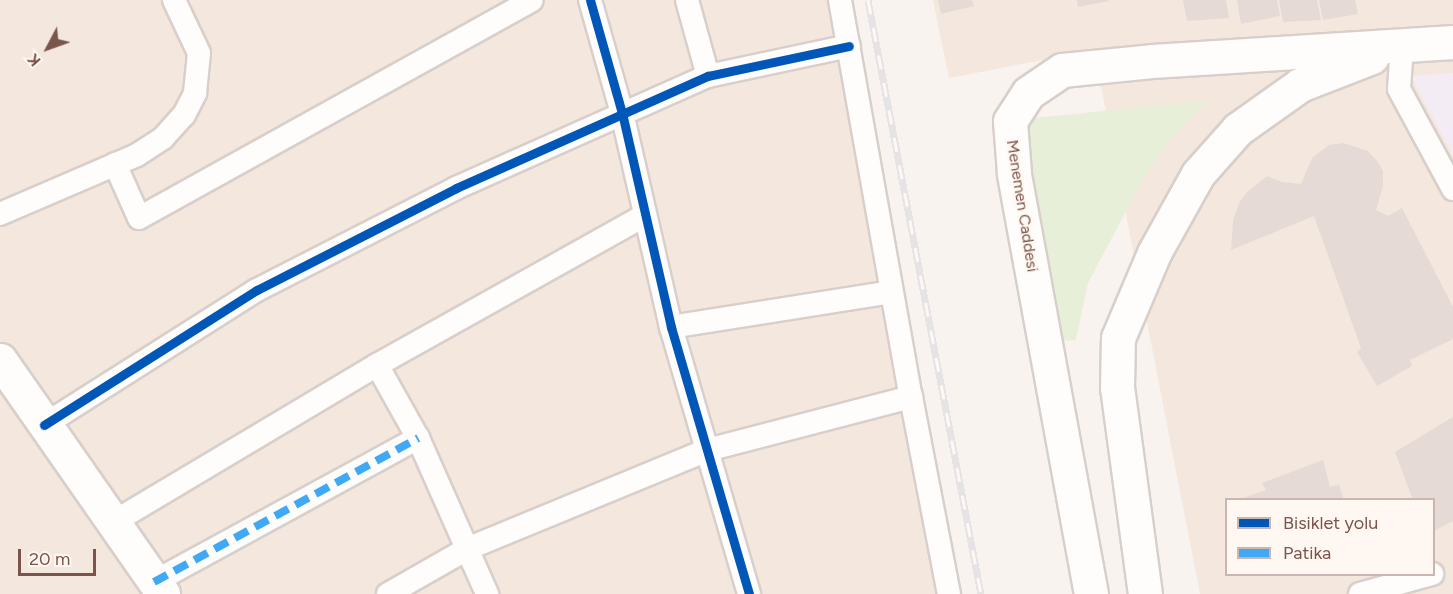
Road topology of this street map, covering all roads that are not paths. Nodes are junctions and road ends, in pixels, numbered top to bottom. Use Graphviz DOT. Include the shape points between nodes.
graph roads {
  1 [pos="532,0"];
  2 [pos="590,0"];
  3 [pos="687,0"];
  4 [pos="840,0"];
  5 [pos="183,3"];
  6 [pos="1453,42"];
  7 [pos="1402,45"];
  8 [pos="849,46"];
  9 [pos="708,76"];
  10 [pos="622,113"];
  11 [pos="115,164"];
  12 [pos="1453,189"];
  13 [pos="0,214"];
  14 [pos="644,216"];
  15 [pos="891,292"];
  16 [pos="671,327"];
  17 [pos="0,360"];
  18 [pos="377,365"];
  19 [pos="910,397"];
  20 [pos="44,424"];
  21 [pos="418,438"];
  22 [pos="707,450"];
  23 [pos="112,523"];
  24 [pos="466,549"];
  25 [pos="1453,569"];
  26 [pos="1435,574"];
  27 [pos="1426,576"];
  28 [pos="159,588"];
  29 [pos="388,594"];
  30 [pos="488,594"];
  31 [pos="749,594"];
  32 [pos="950,594"];
  33 [pos="1091,594"];
  34 [pos="1145,594"];
  35 [pos="1360,594"];
  1 -- 11 [label="street" via="139,218"];
  2 -- 10 [label="street"];
  3 -- 9 [label="street"];
  4 -- 8 [label="street"];
  5 -- 11 [label="street" via="200,53 195,93 163,138"];
  6 -- 7 [label="main road, Menemen Caddesi"];
  7 -- 12 [label="street" via="1399,89"];
  7 -- 33 [label="main road, Menemen Caddesi" via="1062,70 1028,93 1010,121 1014,173"];
  7 -- 34 [label="main road, Menemen Caddesi" via="1300,85 1238,129 1198,174 1154,253 1118,338 1117,388"];
  8 -- 9 [label="street"];
  8 -- 15 [label="street"];
  9 -- 10 [label="street"];
  10 -- 14 [label="street"];
  10 -- 20 [label="street" via="456,188 256,290"];
  11 -- 13 [label="street"];
  14 -- 16 [label="street"];
  14 -- 18 [label="street"];
  15 -- 16 [label="street"];
  15 -- 19 [label="street"];
  16 -- 22 [label="street"];
  17 -- 20 [label="main road"];
  18 -- 21 [label="street"];
  18 -- 23 [label="street"];
  19 -- 22 [label="street"];
  19 -- 32 [label="street"];
  20 -- 23 [label="main road"];
  21 -- 24 [label="street"];
  21 -- 28 [label="street"];
  22 -- 24 [label="street"];
  22 -- 31 [label="street"];
  23 -- 28 [label="main road"];
  24 -- 29 [label="street"];
  24 -- 30 [label="street"];
  25 -- 26 [label="street"];
  27 -- 35 [label="street"];
}
